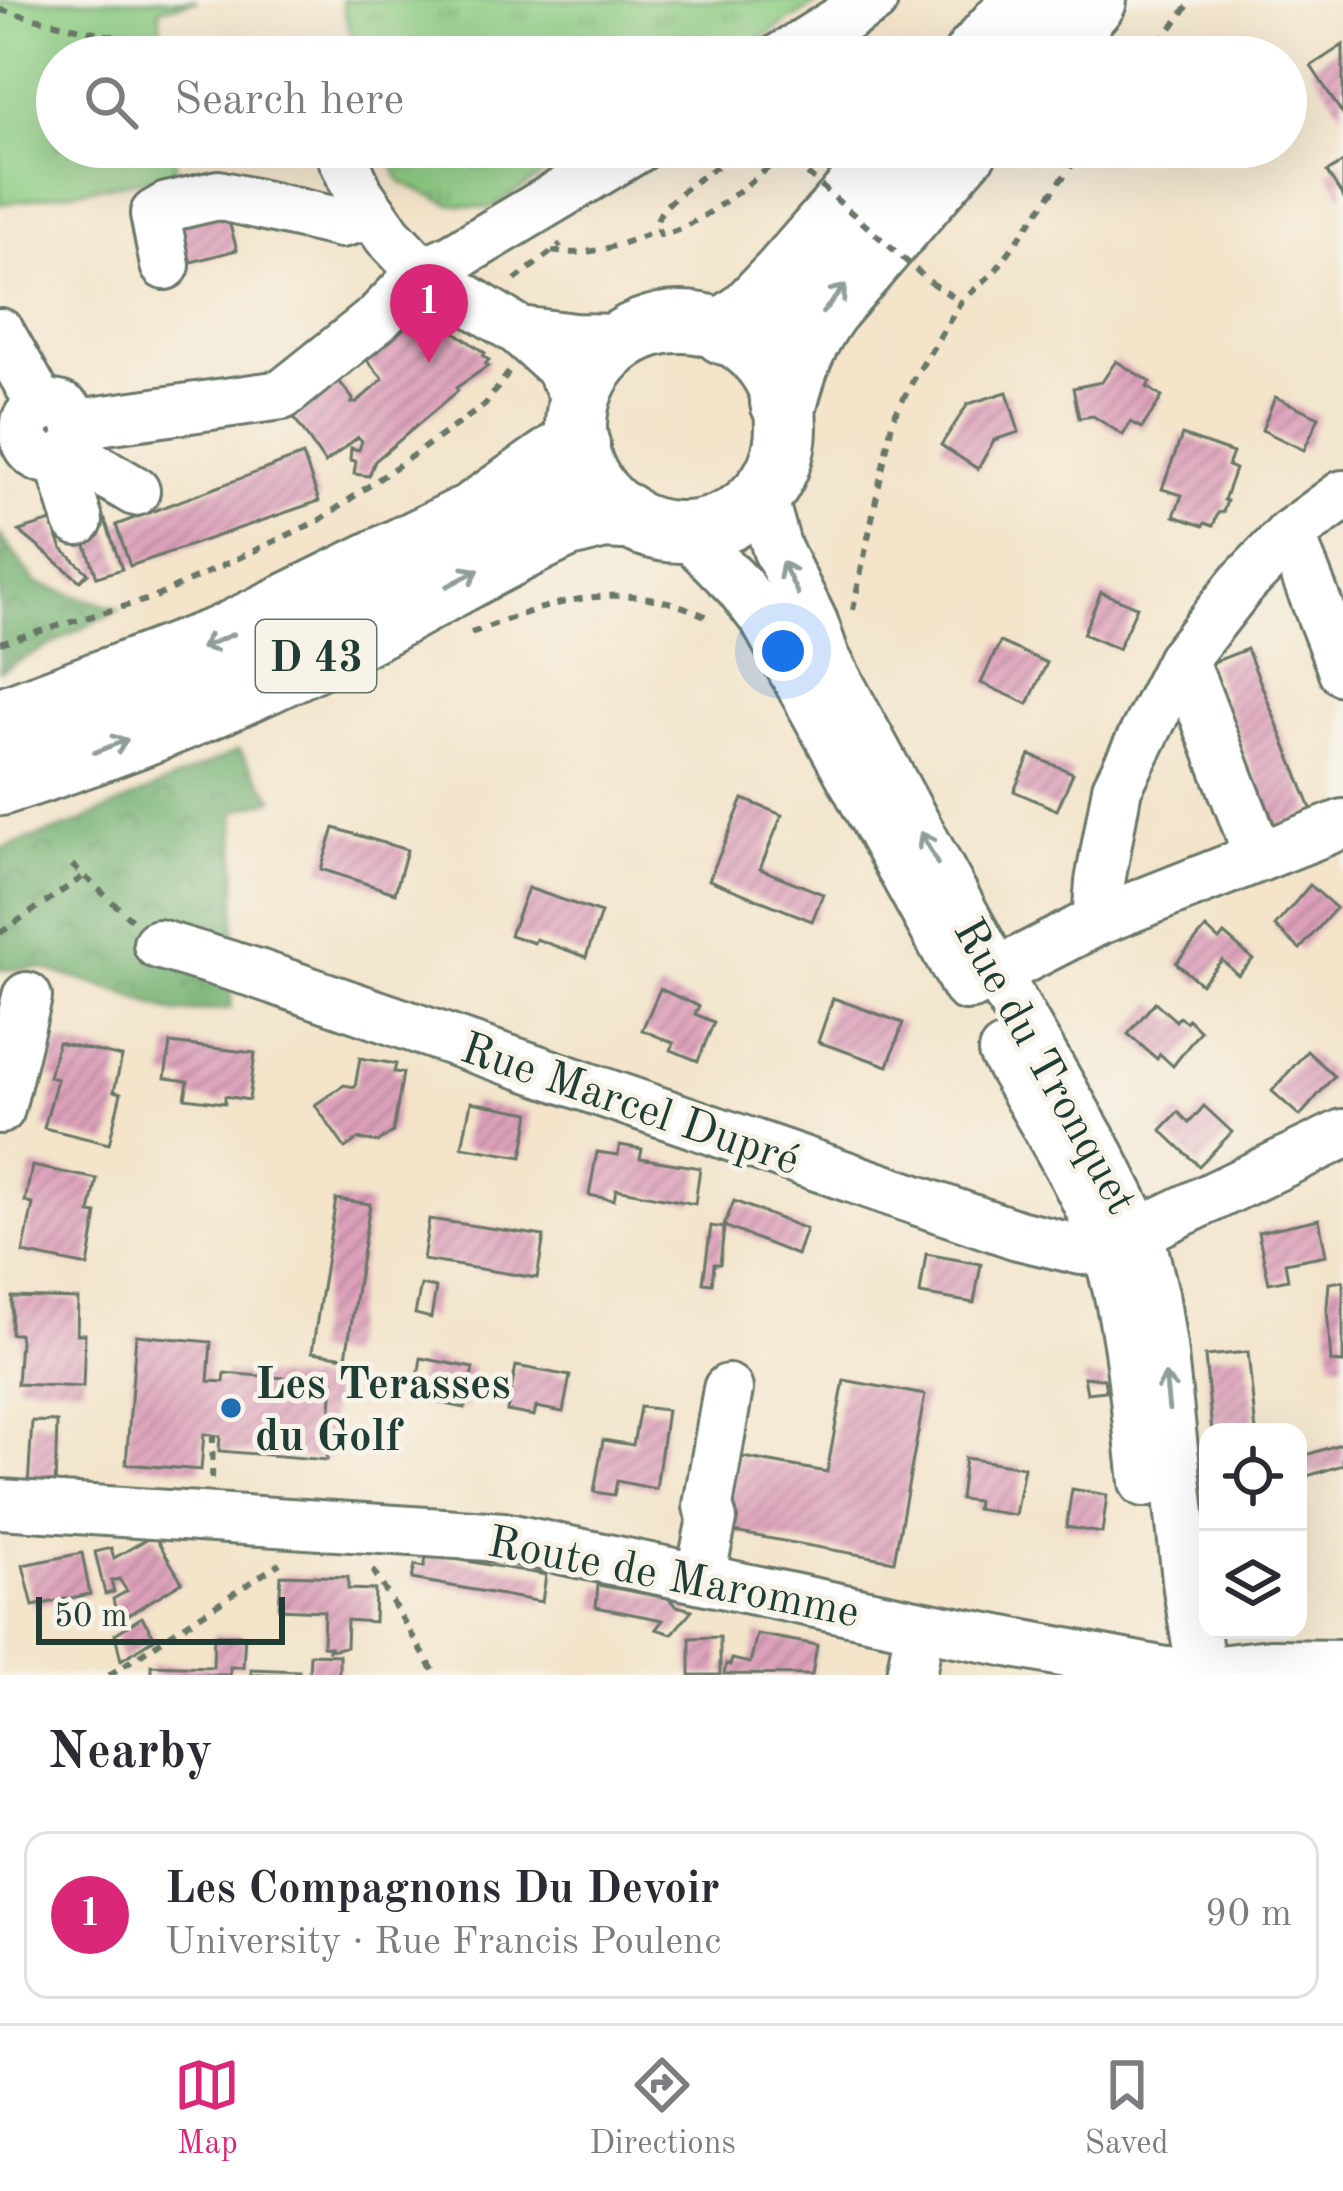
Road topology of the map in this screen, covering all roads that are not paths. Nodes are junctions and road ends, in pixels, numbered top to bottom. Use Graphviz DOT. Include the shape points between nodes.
graph roads {
  1 [pos="873,0"];
  2 [pos="1027,0"];
  3 [pos="1093,0"];
  4 [pos="816,36"];
  5 [pos="995,36"];
  6 [pos="1061,36"];
  7 [pos="347,168"];
  8 [pos="604,168"];
  9 [pos="880,168"];
  10 [pos="947,168"];
  11 [pos="373,214"];
  12 [pos="165,266"];
  13 [pos="422,272"];
  14 [pos="725,331"];
  15 [pos="0,333"];
  16 [pos="622,339"];
  17 [pos="518,345"];
  18 [pos="784,402"];
  19 [pos="577,423"];
  20 [pos="39,433"];
  21 [pos="135,491"];
  22 [pos="1343,495"];
  23 [pos="762,496"];
  24 [pos="623,516"];
  25 [pos="78,521"];
  26 [pos="687,532"];
  27 [pos="1290,534"];
  28 [pos="1181,661"];
  29 [pos="1343,671"];
  30 [pos="0,722"];
  31 [pos="0,782"];
  32 [pos="1343,824"];
  33 [pos="1259,857"];
  34 [pos="1097,922"];
  35 [pos="158,944"];
  36 [pos="982,980"];
  37 [pos="27,997"];
  38 [pos="0,1108"];
  39 [pos="1343,1134"];
  40 [pos="1122,1240"];
  41 [pos="728,1390"];
  42 [pos="0,1504"];
  43 [pos="700,1578"];
  44 [pos="920,1625"];
  45 [pos="1343,1666"];
  46 [pos="1184,1673"];
  47 [pos="911,1675"];
  1 -- 4 [label="street"];
  2 -- 5 [label="highway"];
  3 -- 6 [label="highway"];
  7 -- 11 [label="street"];
  8 -- 13 [label="street"];
  9 -- 14 [label="highway"];
  18 -- 10 [label="highway, one-way" via="806,335"];
  11 -- 12 [label="street" via="340,223 218,195 167,207 154,214"];
  11 -- 13 [label="street"];
  13 -- 17 [label="street"];
  13 -- 20 [label="street" via="377,320 282,394"];
  14 -- 16 [label="main road" via="655,324"];
  14 -- 18 [label="main road" via="752,348"];
  15 -- 20 [label="street"];
  16 -- 17 [label="street"];
  16 -- 19 [label="main road" via="588,377"];
  17 -- 19 [label="street" via="559,367"];
  18 -- 23 [label="main road" via="783,455"];
  19 -- 24 [label="main road" via="585,472"];
  19 -- 30 [label="highway, D 43, one-way" via="474,516 221,640"];
  20 -- 21 [label="street"];
  20 -- 25 [label="street"];
  22 -- 27 [label="street"];
  23 -- 26 [label="main road" via="728,522"];
  36 -- 23 [label="street, Rue du Tronquet, one-way" via="776,549"];
  24 -- 26 [label="main road"];
  31 -- 24 [label="highway, D 43, one-way" via="192,715 565,525"];
  26 -- 36 [label="street, Rue du Tronquet" via="765,620"];
  27 -- 28 [label="street"];
  27 -- 29 [label="street"];
  28 -- 33 [label="street"];
  28 -- 34 [label="street" via="1117,788"];
  32 -- 33 [label="street"];
  33 -- 34 [label="street"];
  34 -- 36 [label="street"];
  35 -- 40 [label="street, Rue Marcel Dupré" via="1018,1235 1081,1250"];
  36 -- 40 [label="street, Rue du Tronquet" via="1101,1157"];
  37 -- 38 [label="street"];
  39 -- 40 [label="street"];
  40 -- 46 [label="street, Rue du Tronquet" via="1160,1328 1188,1589"];
  41 -- 43 [label="street"];
  42 -- 43 [label="street, Route de Maromme" via="503,1537"];
  43 -- 44 [label="street, Route de Maromme"];
  44 -- 46 [label="street, Route de Maromme"];
  44 -- 47 [label="street"];
  45 -- 46 [label="street, Route de Maromme"];
}
